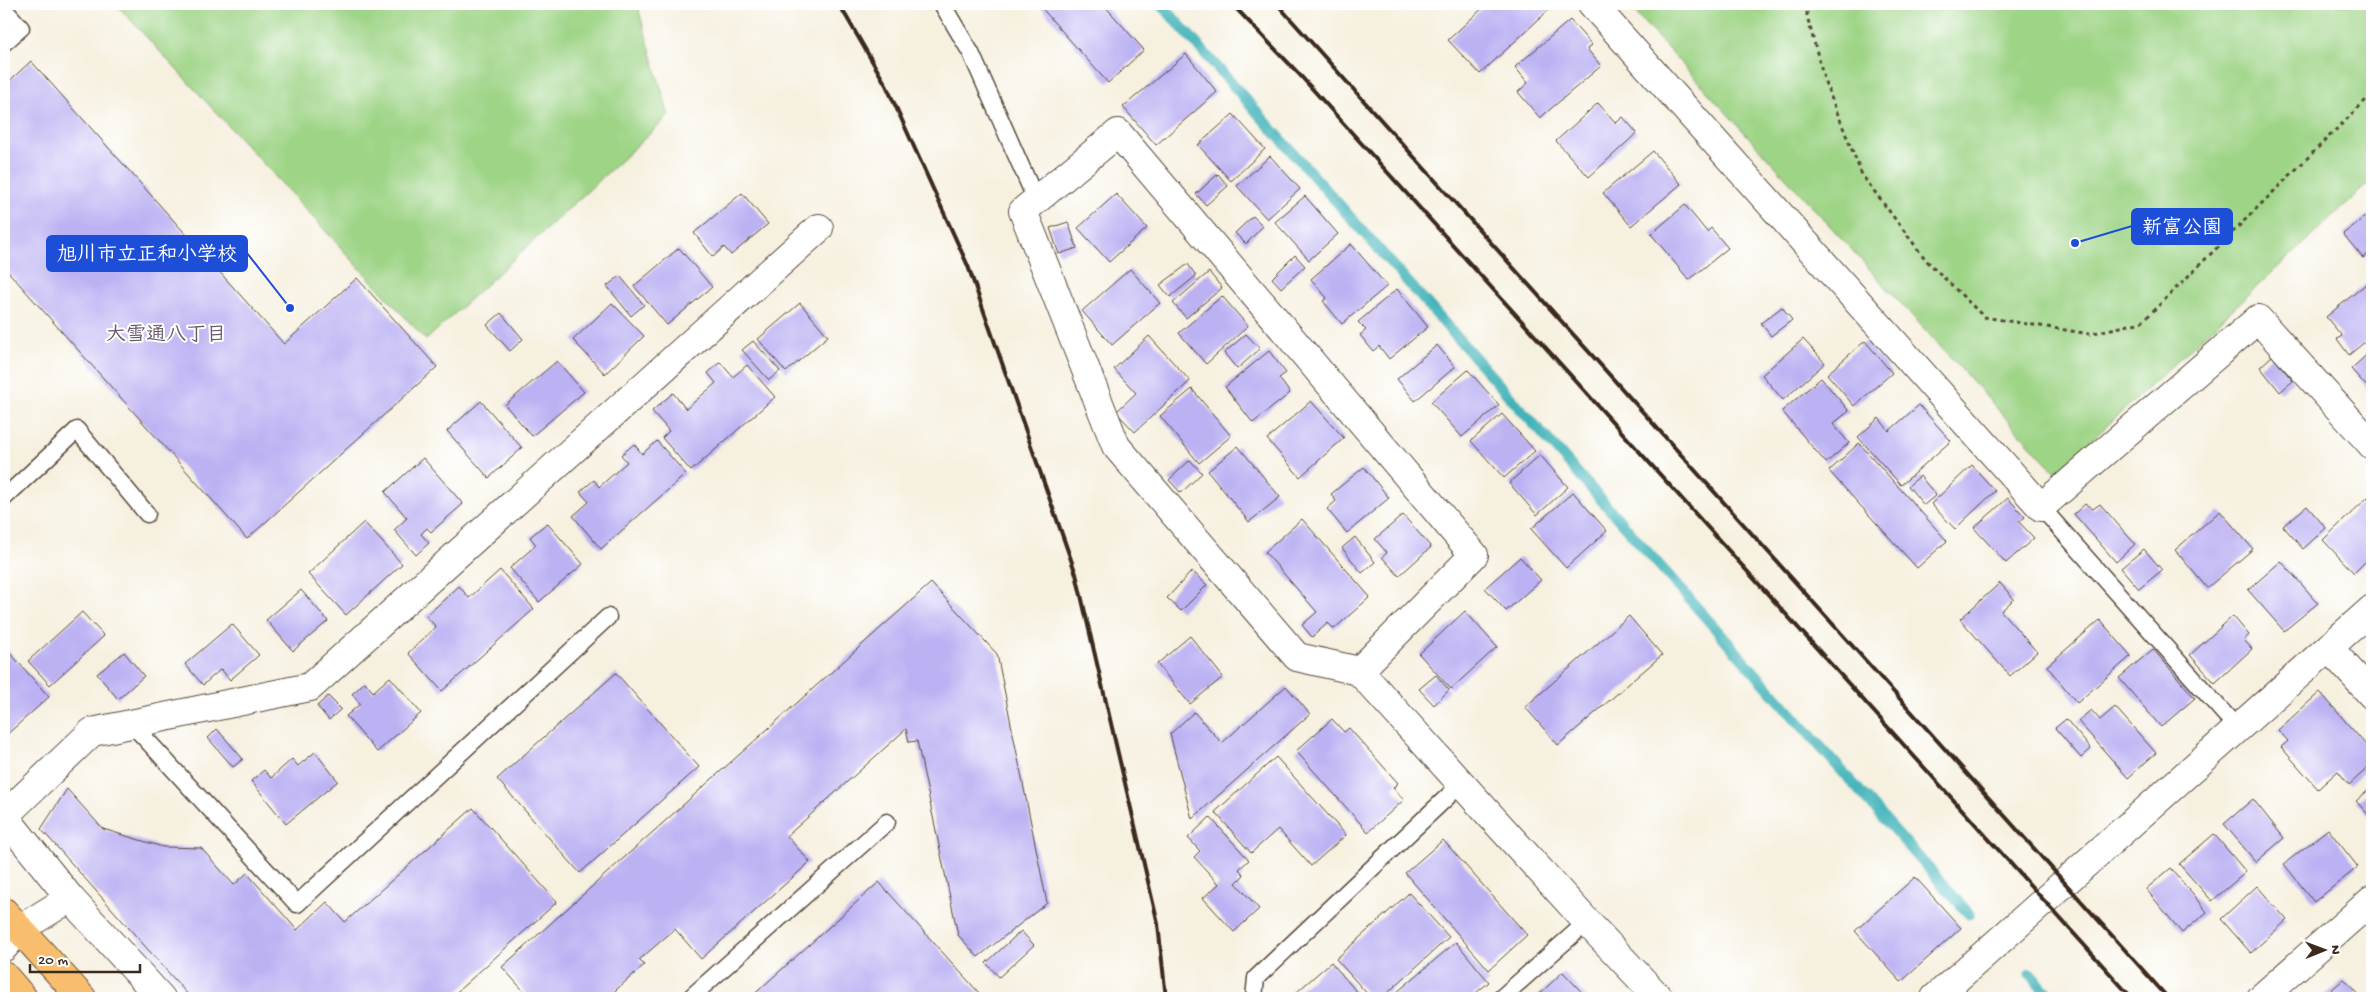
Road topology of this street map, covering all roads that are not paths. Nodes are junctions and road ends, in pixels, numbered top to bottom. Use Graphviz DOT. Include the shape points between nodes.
graph roads {
  1 [pos="942,4"];
  2 [pos="1592,4"];
  3 [pos="4,9"];
  4 [pos="4,42"];
  5 [pos="1036,200"];
  6 [pos="818,228"];
  7 [pos="2372,445"];
  8 [pos="4,498"];
  9 [pos="2041,507"];
  10 [pos="147,514"];
  11 [pos="2372,609"];
  12 [pos="608,617"];
  13 [pos="2329,648"];
  14 [pos="1359,671"];
  15 [pos="2372,696"];
  16 [pos="132,724"];
  17 [pos="2238,729"];
  18 [pos="1462,783"];
  19 [pos="4,816"];
  20 [pos="888,822"];
  21 [pos="70,898"];
  22 [pos="2372,900"];
  23 [pos="1587,922"];
  24 [pos="9,929"];
  25 [pos="4,976"];
  26 [pos="23,998"];
  27 [pos="82,998"];
  28 [pos="160,998"];
  29 [pos="690,998"];
  30 [pos="1254,998"];
  31 [pos="1501,998"];
  32 [pos="1659,998"];
  33 [pos="1936,998"];
  34 [pos="2261,998"];
  1 -- 5 [label="lane" via="971,53"];
  2 -- 9 [label="street"];
  3 -- 4 [label="lane" via="21,28"];
  5 -- 14 [label="street" via="1023,211 1116,446 1297,657"];
  5 -- 14 [label="street" via="1118,133 1474,555"];
  6 -- 16 [label="street" via="310,687"];
  7 -- 9 [label="street" via="2258,319"];
  8 -- 10 [label="lane" via="77,430"];
  9 -- 17 [label="lane"];
  11 -- 13 [label="street"];
  12 -- 16 [label="lane" via="297,904"];
  13 -- 15 [label="street"];
  13 -- 17 [label="street"];
  14 -- 18 [label="street"];
  16 -- 19 [label="street" via="92,732"];
  17 -- 33 [label="street"];
  18 -- 23 [label="street"];
  18 -- 30 [label="lane" via="1256,978"];
  19 -- 21 [label="street"];
  20 -- 29 [label="lane"];
  21 -- 24 [label="street"];
  21 -- 28 [label="street"];
  22 -- 34 [label="street"];
  23 -- 31 [label="lane"];
  23 -- 32 [label="street"];
  24 -- 27 [label="highway"];
  25 -- 26 [label="highway"];
}
